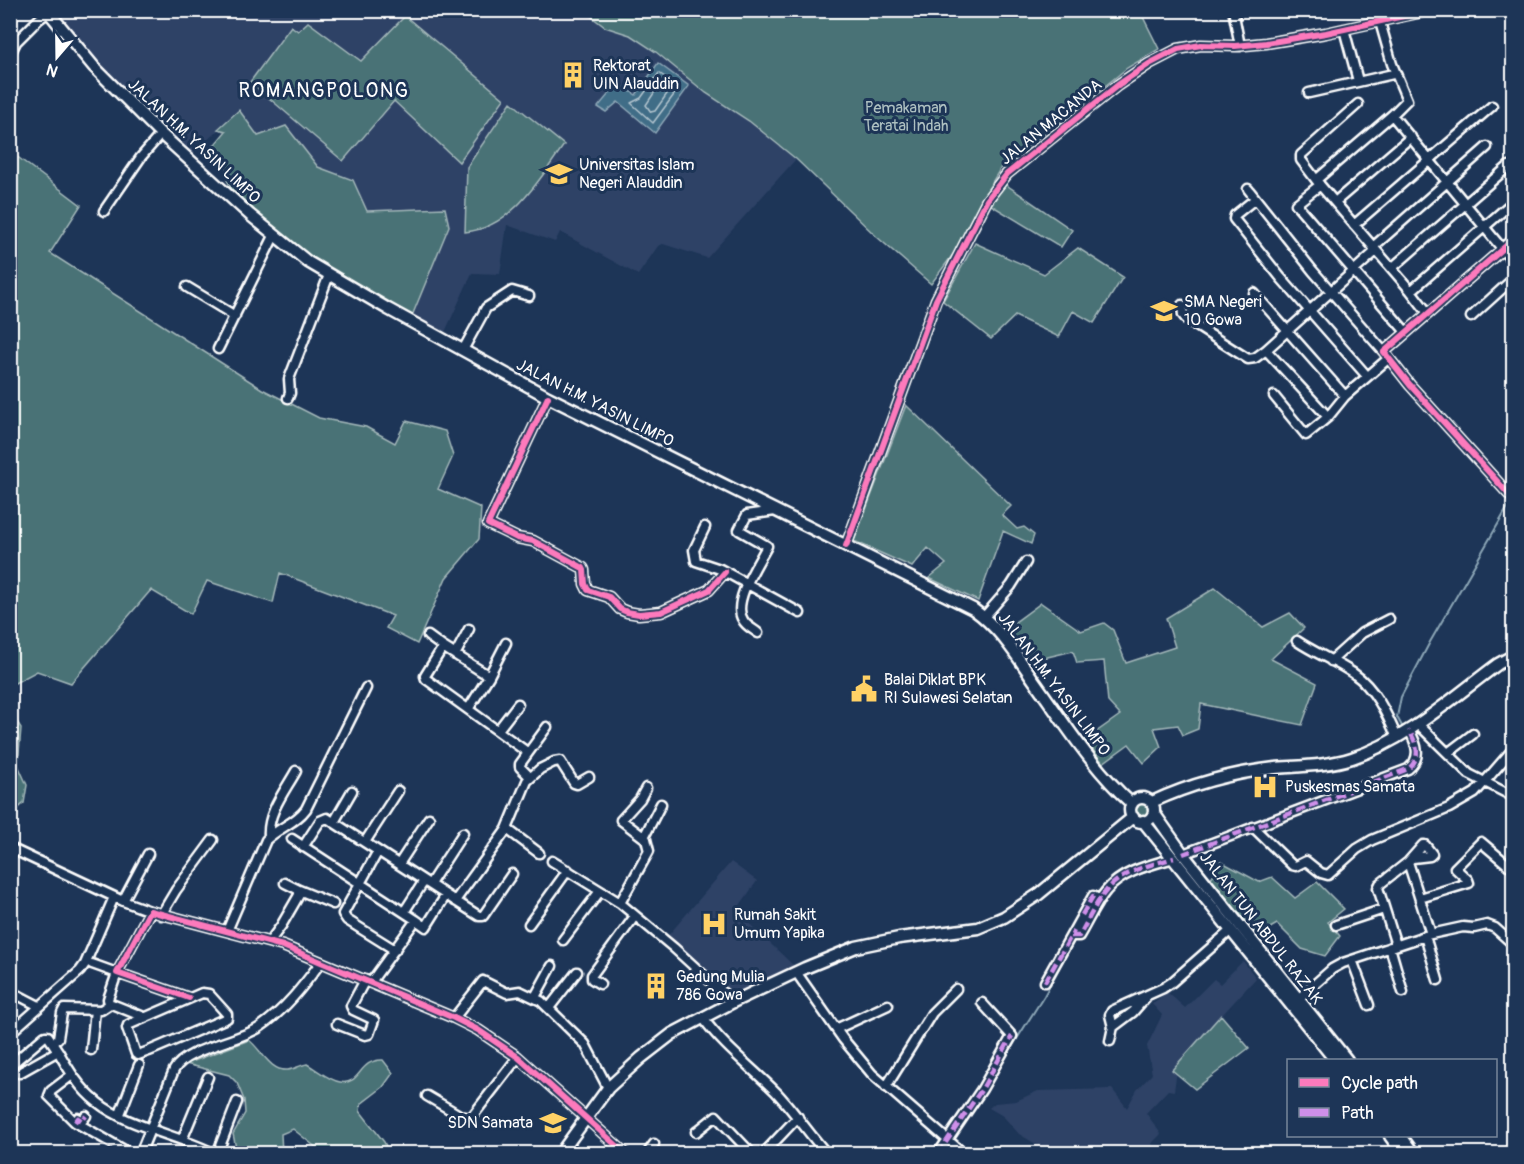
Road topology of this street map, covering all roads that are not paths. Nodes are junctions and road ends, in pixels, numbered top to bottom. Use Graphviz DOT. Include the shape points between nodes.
graph roads {
  1 [pos="1237,10"];
  2 [pos="1431,10"];
  3 [pos="49,11"];
  4 [pos="1380,22"];
  5 [pos="1344,29"];
  6 [pos="10,33"];
  7 [pos="16,42"];
  8 [pos="1240,46"];
  9 [pos="10,54"];
  10 [pos="1393,74"];
  11 [pos="1358,81"];
  12 [pos="1309,93"];
  13 [pos="1359,104"];
  14 [pos="1492,106"];
  15 [pos="1392,115"];
  16 [pos="162,134"];
  17 [pos="1411,137"];
  18 [pos="1487,147"];
  19 [pos="1429,159"];
  20 [pos="1509,166"];
  21 [pos="1448,182"];
  22 [pos="1318,183"];
  23 [pos="1248,189"];
  24 [pos="1255,199"];
  25 [pos="1514,201"];
  26 [pos="1335,202"];
  27 [pos="1466,205"];
  28 [pos="104,211"];
  29 [pos="1354,225"];
  30 [pos="1484,227"];
  31 [pos="274,236"];
  32 [pos="1514,239"];
  33 [pos="1375,249"];
  34 [pos="1502,249"];
  35 [pos="1514,263"];
  36 [pos="1392,268"];
  37 [pos="1354,272"];
  38 [pos="329,275"];
  39 [pos="1514,278"];
  40 [pos="187,287"];
  41 [pos="1411,291"];
  42 [pos="1254,292"];
  43 [pos="1332,292"];
  44 [pos="530,296"];
  45 [pos="1182,305"];
  46 [pos="1310,311"];
  47 [pos="1428,313"];
  48 [pos="235,316"];
  49 [pos="1471,316"];
  50 [pos="1287,331"];
  51 [pos="1406,332"];
  52 [pos="218,349"];
  53 [pos="463,350"];
  54 [pos="1266,350"];
  55 [pos="1386,355"];
  56 [pos="1367,376"];
  57 [pos="1274,396"];
  58 [pos="1345,396"];
  59 [pos="548,397"];
  60 [pos="288,398"];
  61 [pos="1328,417"];
  62 [pos="1510,497"];
  63 [pos="775,511"];
  64 [pos="705,527"];
  65 [pos="846,546"];
  66 [pos="1026,562"];
  67 [pos="725,572"];
  68 [pos="747,583"];
  69 [pos="800,613"];
  70 [pos="984,617"];
  71 [pos="1389,619"];
  72 [pos="469,629"];
  73 [pos="758,633"];
  74 [pos="428,636"];
  75 [pos="1296,641"];
  76 [pos="506,643"];
  77 [pos="443,647"];
  78 [pos="455,655"];
  79 [pos="1514,655"];
  80 [pos="1331,661"];
  81 [pos="489,676"];
  82 [pos="366,688"];
  83 [pos="518,704"];
  84 [pos="470,708"];
  85 [pos="547,727"];
  86 [pos="498,730"];
  87 [pos="1407,732"];
  88 [pos="1473,734"];
  89 [pos="1514,748"];
  90 [pos="527,753"];
  91 [pos="1448,753"];
  92 [pos="296,771"];
  93 [pos="530,777"];
  94 [pos="589,777"];
  95 [pos="1484,784"];
  96 [pos="646,788"];
  97 [pos="352,791"];
  98 [pos="398,791"];
  99 [pos="1514,797"];
  100 [pos="661,804"];
  101 [pos="1132,804"];
  102 [pos="1153,808"];
  103 [pos="429,818"];
  104 [pos="1138,819"];
  105 [pos="334,822"];
  106 [pos="1253,827"];
  107 [pos="507,829"];
  108 [pos="463,833"];
  109 [pos="269,836"];
  110 [pos="644,837"];
  111 [pos="292,839"];
  112 [pos="213,840"];
  113 [pos="365,842"];
  114 [pos="303,847"];
  115 [pos="10,848"];
  116 [pos="378,851"];
  117 [pos="539,853"];
  118 [pos="148,854"];
  119 [pos="1179,856"];
  120 [pos="552,861"];
  121 [pos="399,864"];
  122 [pos="1455,868"];
  123 [pos="568,870"];
  124 [pos="1514,870"];
  125 [pos="512,874"];
  126 [pos="285,883"];
  127 [pos="359,883"];
  128 [pos="427,883"];
  129 [pos="1455,887"];
  130 [pos="299,890"];
  131 [pos="600,891"];
  132 [pos="446,896"];
  133 [pos="1420,898"];
  134 [pos="118,899"];
  135 [pos="455,901"];
  136 [pos="620,903"];
  137 [pos="333,904"];
  138 [pos="1384,909"];
  139 [pos="150,911"];
  140 [pos="404,912"];
  141 [pos="161,915"];
  142 [pos="635,915"];
  143 [pos="416,920"];
  144 [pos="530,924"];
  145 [pos="1336,925"];
  146 [pos="227,931"];
  147 [pos="1236,933"];
  148 [pos="1428,935"];
  149 [pos="563,940"];
  150 [pos="270,942"];
  151 [pos="1514,945"];
  152 [pos="1393,946"];
  153 [pos="395,950"];
  154 [pos="1352,960"];
  155 [pos="321,962"];
  156 [pos="92,964"];
  157 [pos="552,966"];
  158 [pos="577,972"];
  159 [pos="796,972"];
  160 [pos="117,973"];
  161 [pos="1438,980"];
  162 [pos="368,981"];
  163 [pos="1045,982"];
  164 [pos="600,984"];
  165 [pos="956,989"];
  166 [pos="10,991"];
  167 [pos="1403,992"];
  168 [pos="1148,995"];
  169 [pos="535,996"];
  170 [pos="189,998"];
  171 [pos="1298,999"];
  172 [pos="733,1002"];
  173 [pos="982,1003"];
  174 [pos="110,1004"];
  175 [pos="888,1005"];
  176 [pos="1369,1005"];
  177 [pos="39,1006"];
  178 [pos="549,1008"];
  179 [pos="95,1010"];
  180 [pos="144,1017"];
  181 [pos="454,1018"];
  182 [pos="703,1018"];
  183 [pos="337,1024"];
  184 [pos="1113,1027"];
  185 [pos="836,1029"];
  186 [pos="10,1033"];
  187 [pos="58,1038"];
  188 [pos="1110,1041"];
  189 [pos="91,1050"];
  190 [pos="58,1051"];
  191 [pos="518,1057"];
  192 [pos="1334,1059"];
  193 [pos="1346,1059"];
  194 [pos="12,1064"];
  195 [pos="140,1065"];
  196 [pos="19,1073"];
  197 [pos="72,1075"];
  198 [pos="208,1077"];
  199 [pos="886,1087"];
  200 [pos="608,1088"];
  201 [pos="427,1096"];
  202 [pos="237,1102"];
  203 [pos="120,1114"];
  204 [pos="86,1116"];
  205 [pos="798,1117"];
  206 [pos="585,1118"];
  207 [pos="75,1122"];
  208 [pos="150,1128"];
  209 [pos="696,1132"];
  210 [pos="1391,1137"];
  211 [pos="1402,1137"];
  212 [pos="182,1140"];
  213 [pos="949,1142"];
  214 [pos="654,1144"];
  215 [pos="131,1154"];
  216 [pos="140,1154"];
  217 [pos="216,1154"];
  218 [pos="560,1154"];
  219 [pos="626,1154"];
  220 [pos="647,1154"];
  221 [pos="752,1154"];
  222 [pos="763,1154"];
  223 [pos="827,1154"];
  224 [pos="938,1154"];
  225 [pos="964,1154"];
  226 [pos="1403,1154"];
  227 [pos="1414,1154"];
  1 -- 8 [label="street" via="1234,15"];
  2 -- 4 [label="street, JALAN MACANDA"];
  3 -- 7 [label="street"];
  3 -- 16 [label="main road, JALAN H.M. YASIN LIMPO" via="94,67"];
  4 -- 5 [label="street, JALAN MACANDA"];
  4 -- 15 [label="street" via="1407,98"];
  5 -- 8 [label="street, JALAN MACANDA"];
  5 -- 11 [label="street"];
  6 -- 7 [label="street"];
  7 -- 9 [label="street"];
  8 -- 65 [label="street, JALAN MACANDA" via="1186,47 1169,52 1043,144 997,186 936,300"];
  10 -- 11 [label="street"];
  11 -- 12 [label="street"];
  13 -- 22 [label="street" via="1301,155"];
  14 -- 19 [label="street"];
  15 -- 17 [label="street"];
  15 -- 22 [label="street"];
  16 -- 28 [label="street"];
  16 -- 31 [label="main road, JALAN H.M. YASIN LIMPO"];
  17 -- 19 [label="street"];
  17 -- 26 [label="street"];
  18 -- 21 [label="street"];
  19 -- 21 [label="street"];
  19 -- 29 [label="street"];
  20 -- 27 [label="street"];
  21 -- 27 [label="street"];
  21 -- 33 [label="street"];
  22 -- 26 [label="street"];
  22 -- 37 [label="street" via="1296,204"];
  23 -- 24 [label="street"];
  24 -- 43 [label="street"];
  24 -- 46 [label="street" via="1234,219"];
  25 -- 30 [label="street"];
  26 -- 29 [label="street"];
  27 -- 30 [label="street"];
  27 -- 36 [label="street"];
  29 -- 33 [label="street"];
  30 -- 34 [label="street"];
  30 -- 41 [label="street"];
  31 -- 38 [label="main road, JALAN H.M. YASIN LIMPO"];
  31 -- 48 [label="street"];
  32 -- 34 [label="street"];
  33 -- 36 [label="street"];
  33 -- 37 [label="street"];
  34 -- 35 [label="street"];
  34 -- 47 [label="street"];
  36 -- 41 [label="street"];
  37 -- 43 [label="street"];
  37 -- 51 [label="street"];
  38 -- 53 [label="main road, JALAN H.M. YASIN LIMPO"];
  38 -- 60 [label="street" via="289,378"];
  39 -- 49 [label="street"];
  40 -- 48 [label="street"];
  41 -- 47 [label="street"];
  42 -- 50 [label="street"];
  43 -- 46 [label="street"];
  43 -- 55 [label="street"];
  44 -- 53 [label="street" via="512,291 486,308"];
  45 -- 54 [label="street" via="1187,321 1248,359"];
  46 -- 50 [label="street"];
  46 -- 56 [label="street"];
  47 -- 51 [label="street"];
  48 -- 52 [label="street"];
  50 -- 54 [label="street"];
  50 -- 58 [label="street"];
  51 -- 55 [label="street"];
  53 -- 59 [label="main road, JALAN H.M. YASIN LIMPO"];
  54 -- 61 [label="street"];
  55 -- 56 [label="street"];
  55 -- 62 [label="street"];
  56 -- 58 [label="street"];
  57 -- 61 [label="street" via="1305,435"];
  58 -- 61 [label="street"];
  59 -- 63 [label="main road, JALAN H.M. YASIN LIMPO"];
  59 -- 67 [label="street" via="488,524 533,541 583,568 588,590 609,597 627,612 661,612 709,590"];
  63 -- 65 [label="main road, JALAN H.M. YASIN LIMPO"];
  63 -- 68 [label="street" via="747,514 739,530 767,546"];
  64 -- 67 [label="street" via="696,543 694,559"];
  65 -- 70 [label="main road, JALAN H.M. YASIN LIMPO"];
  66 -- 70 [label="street"];
  67 -- 68 [label="street"];
  68 -- 69 [label="street"];
  68 -- 73 [label="street" via="740,612 742,619"];
  70 -- 101 [label="main road, JALAN H.M. YASIN LIMPO" via="1092,761"];
  71 -- 80 [label="street" via="1362,633"];
  72 -- 78 [label="street"];
  74 -- 77 [label="street"];
  75 -- 80 [label="street"];
  76 -- 81 [label="street"];
  77 -- 78 [label="street"];
  77 -- 84 [label="street" via="426,677"];
  78 -- 81 [label="street"];
  79 -- 87 [label="main road"];
  80 -- 87 [label="street" via="1355,674 1374,693 1389,718"];
  81 -- 84 [label="street"];
  82 -- 109 [label="street" via="306,809"];
  83 -- 86 [label="street"];
  84 -- 86 [label="street"];
  85 -- 90 [label="street"];
  86 -- 90 [label="street"];
  87 -- 91 [label="street"];
  87 -- 102 [label="main road" via="1352,758 1194,784"];
  87 -- 106 [label="street" via="1416,742 1417,754 1408,769"];
  88 -- 91 [label="street"];
  89 -- 95 [label="street"];
  90 -- 93 [label="street" via="520,766"];
  91 -- 95 [label="street"];
  92 -- 109 [label="street" via="272,816"];
  93 -- 94 [label="street" via="560,761 574,783"];
  93 -- 107 [label="street"];
  95 -- 99 [label="street"];
  95 -- 106 [label="street" via="1449,808 1372,840 1328,875 1306,861 1292,865"];
  96 -- 110 [label="street" via="621,820"];
  97 -- 105 [label="street"];
  98 -- 113 [label="street"];
  100 -- 110 [label="street"];
  101 -- 102 [label="main road" via="1142,798"];
  101 -- 104 [label="main road" via="1130,811"];
  102 -- 104 [label="main road" via="1150,819"];
  102 -- 119 [label="main road, JALAN TUN ABDUL RAZAK"];
  103 -- 121 [label="street"];
  104 -- 119 [label="main road, JALAN TUN ABDUL RAZAK"];
  104 -- 159 [label="main road" via="1028,902 990,923 868,943"];
  105 -- 113 [label="street"];
  105 -- 114 [label="street" via="322,819"];
  106 -- 119 [label="street"];
  107 -- 117 [label="street"];
  107 -- 135 [label="street"];
  108 -- 128 [label="street"];
  109 -- 146 [label="street"];
  110 -- 136 [label="street" via="649,851"];
  111 -- 114 [label="street"];
  112 -- 141 [label="street"];
  113 -- 116 [label="street"];
  114 -- 127 [label="street"];
  115 -- 134 [label="street"];
  116 -- 121 [label="street"];
  116 -- 127 [label="street"];
  118 -- 134 [label="street"];
  119 -- 147 [label="main road, JALAN TUN ABDUL RAZAK"];
  119 -- 163 [label="street" via="1122,877 1097,898"];
  120 -- 123 [label="street"];
  121 -- 128 [label="street"];
  122 -- 124 [label="street" via="1482,842"];
  122 -- 129 [label="street"];
  122 -- 129 [label="street" via="1469,882"];
  123 -- 131 [label="street"];
  123 -- 144 [label="street"];
  125 -- 135 [label="street" via="483,916"];
  126 -- 130 [label="street"];
  127 -- 140 [label="street"];
  127 -- 153 [label="street" via="344,917"];
  128 -- 132 [label="street"];
  128 -- 140 [label="street"];
  129 -- 133 [label="street"];
  130 -- 137 [label="street"];
  130 -- 150 [label="street"];
  131 -- 136 [label="street"];
  131 -- 149 [label="street"];
  132 -- 135 [label="street"];
  132 -- 143 [label="street" via="426,927"];
  133 -- 138 [label="street" via="1410,860 1378,886"];
  133 -- 148 [label="street"];
  134 -- 139 [label="street"];
  134 -- 177 [label="street" via="80,971"];
  136 -- 142 [label="street"];
  138 -- 145 [label="street"];
  138 -- 152 [label="street"];
  139 -- 141 [label="street"];
  139 -- 160 [label="street"];
  140 -- 143 [label="street"];
  141 -- 146 [label="street"];
  142 -- 164 [label="street" via="592,975"];
  142 -- 172 [label="street"];
  143 -- 153 [label="street"];
  146 -- 150 [label="street"];
  147 -- 168 [label="street" via="1172,982"];
  147 -- 171 [label="main road, JALAN TUN ABDUL RAZAK"];
  147 -- 192 [label="main road, JALAN TUN ABDUL RAZAK"];
  148 -- 151 [label="street" via="1490,925"];
  148 -- 152 [label="street"];
  148 -- 161 [label="street"];
  150 -- 155 [label="street"];
  152 -- 154 [label="street"];
  152 -- 167 [label="street"];
  153 -- 162 [label="street"];
  154 -- 171 [label="street" via="1332,969"];
  154 -- 176 [label="street"];
  155 -- 162 [label="street"];
  155 -- 208 [label="street" via="293,997 261,1026 179,1061"];
  156 -- 160 [label="street"];
  157 -- 169 [label="street"];
  158 -- 178 [label="street"];
  159 -- 172 [label="main road"];
  159 -- 185 [label="street"];
  160 -- 170 [label="street"];
  160 -- 174 [label="street" via="108,999"];
  162 -- 181 [label="street"];
  162 -- 183 [label="street" via="351,1006 374,1020 369,1034"];
  165 -- 199 [label="street" via="932,1013"];
  166 -- 177 [label="street"];
  168 -- 184 [label="street"];
  168 -- 184 [label="street" via="1112,1011"];
  169 -- 178 [label="street"];
  169 -- 181 [label="street" via="520,991 507,993 483,981"];
  170 -- 180 [label="street"];
  170 -- 180 [label="street" via="209,994 227,1018 137,1055 127,1027"];
  171 -- 193 [label="main road, JALAN TUN ABDUL RAZAK"];
  172 -- 182 [label="main road"];
  173 -- 213 [label="street" via="1012,1035"];
  174 -- 179 [label="street"];
  174 -- 180 [label="street"];
  175 -- 185 [label="street"];
  177 -- 186 [label="street"];
  178 -- 200 [label="street" via="585,1044"];
  179 -- 187 [label="street" via="63,1010"];
  179 -- 189 [label="street"];
  181 -- 191 [label="street"];
  182 -- 200 [label="main road" via="657,1044"];
  182 -- 205 [label="street" via="720,1041 747,1063"];
  184 -- 188 [label="street"];
  185 -- 199 [label="street"];
  190 -- 194 [label="street" via="45,1036"];
  190 -- 196 [label="street"];
  190 -- 197 [label="street"];
  191 -- 201 [label="street" via="471,1118 460,1116"];
  191 -- 206 [label="street"];
  195 -- 203 [label="street"];
  197 -- 203 [label="street" via="97,1102"];
  197 -- 207 [label="street" via="49,1095"];
  198 -- 212 [label="street"];
  199 -- 213 [label="street"];
  200 -- 206 [label="main road"];
  202 -- 217 [label="street"];
  203 -- 208 [label="street"];
  204 -- 207 [label="street"];
  205 -- 222 [label="street"];
  205 -- 223 [label="street"];
  206 -- 218 [label="main road"];
  206 -- 219 [label="street"];
  207 -- 215 [label="street"];
  208 -- 212 [label="street"];
  208 -- 216 [label="street"];
  209 -- 221 [label="street" via="716,1116"];
  210 -- 226 [label="main road"];
  211 -- 227 [label="main road"];
  212 -- 217 [label="street"];
  213 -- 224 [label="street"];
  213 -- 225 [label="street"];
  214 -- 220 [label="street"];
}
